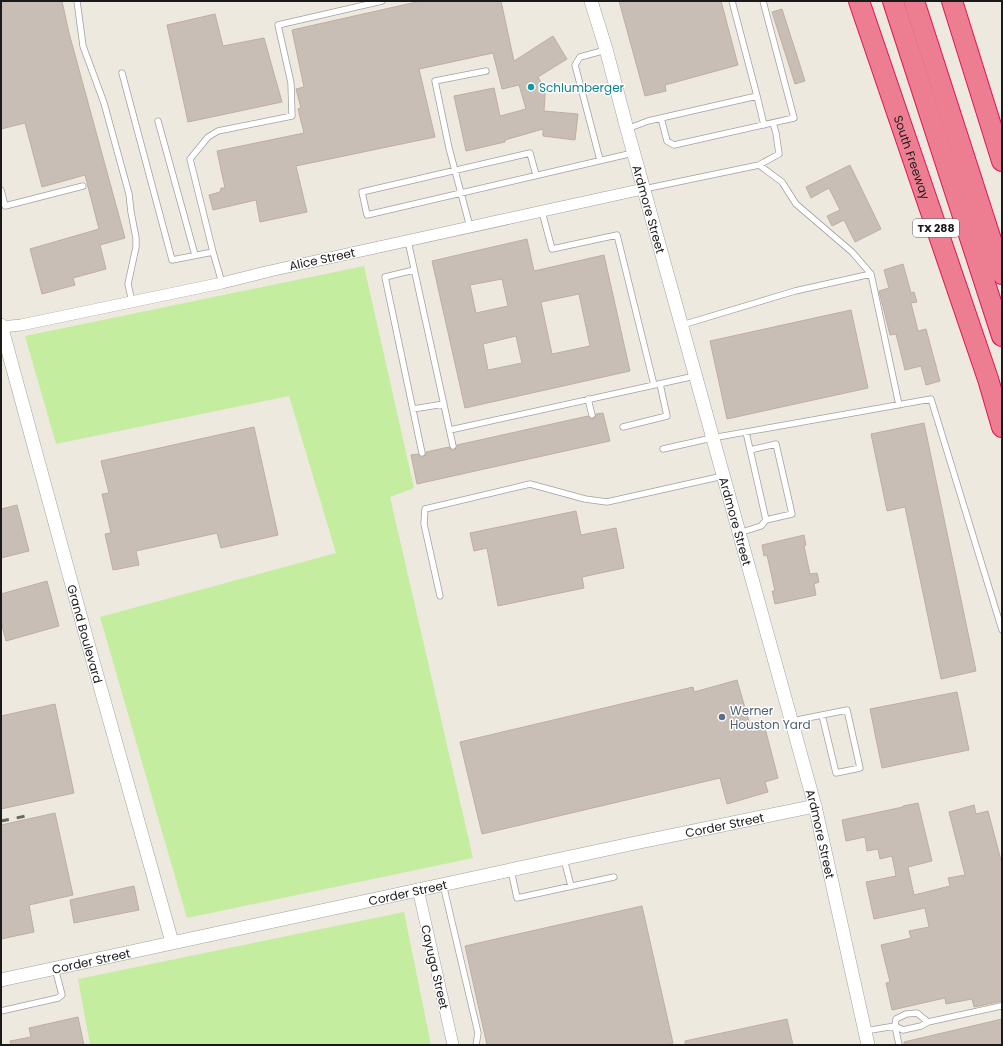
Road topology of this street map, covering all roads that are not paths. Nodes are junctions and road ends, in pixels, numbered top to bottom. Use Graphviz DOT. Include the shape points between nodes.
graph roads {
  1 [pos="76,1"];
  2 [pos="382,1"];
  3 [pos="591,1"];
  4 [pos="732,1"];
  5 [pos="763,1"];
  6 [pos="854,1"];
  7 [pos="859,1"];
  8 [pos="893,1"];
  9 [pos="914,1"];
  10 [pos="952,1"];
  11 [pos="868,30"];
  12 [pos="606,49"];
  13 [pos="486,71"];
  14 [pos="122,73"];
  15 [pos="756,96"];
  16 [pos="661,118"];
  17 [pos="158,120"];
  18 [pos="773,123"];
  19 [pos="764,125"];
  20 [pos="627,129"];
  21 [pos="633,153"];
  22 [pos="600,160"];
  23 [pos="1002,162"];
  24 [pos="759,165"];
  25 [pos="455,170"];
  26 [pos="536,175"];
  27 [pos="83,186"];
  28 [pos="644,189"];
  29 [pos="1,190"];
  30 [pos="460,193"];
  31 [pos="542,212"];
  32 [pos="470,227"];
  33 [pos="408,241"];
  34 [pos="213,252"];
  35 [pos="195,255"];
  36 [pos="414,270"];
  37 [pos="871,274"];
  38 [pos="1002,274"];
  39 [pos="222,283"];
  40 [pos="132,302"];
  41 [pos="681,325"];
  42 [pos="1,326"];
  43 [pos="1002,336"];
  44 [pos="695,376"];
  45 [pos="657,384"];
  46 [pos="588,399"];
  47 [pos="444,404"];
  48 [pos="899,405"];
  49 [pos="413,409"];
  50 [pos="592,415"];
  51 [pos="623,426"];
  52 [pos="1002,427"];
  53 [pos="450,430"];
  54 [pos="746,432"];
  55 [pos="712,438"];
  56 [pos="453,446"];
  57 [pos="663,449"];
  58 [pos="750,450"];
  59 [pos="422,453"];
  60 [pos="723,476"];
  61 [pos="766,520"];
  62 [pos="739,533"];
  63 [pos="440,596"];
  64 [pos="1002,630"];
  65 [pos="822,715"];
  66 [pos="792,721"];
  67 [pos="815,806"];
  68 [pos="564,858"];
  69 [pos="511,869"];
  70 [pos="614,877"];
  71 [pos="443,884"];
  72 [pos="570,886"];
  73 [pos="418,889"];
  74 [pos="172,942"];
  75 [pos="55,968"];
  76 [pos="1,980"];
  77 [pos="1001,1006"];
  78 [pos="1,1011"];
  79 [pos="928,1022"];
  80 [pos="895,1026"];
  81 [pos="865,1031"];
  82 [pos="453,1045"];
  83 [pos="476,1045"];
  84 [pos="868,1045"];
  85 [pos="899,1045"];
  1 -- 40 [label="lane" via="83,46 104,103 130,194 136,238 128,284"];
  2 -- 34 [label="lane" via="278,25 291,83 292,116 218,131 208,137 190,159"];
  3 -- 12 [label="street, Ardmore Street"];
  4 -- 15 [label="lane"];
  5 -- 18 [label="lane" via="794,118"];
  6 -- 11 [label="highway"];
  7 -- 11 [label="highway, South Freeway / TX 288"];
  8 -- 43 [label="highway"];
  9 -- 38 [label="highway"];
  10 -- 23 [label="highway"];
  11 -- 52 [label="highway, South Freeway / TX 288"];
  12 -- 20 [label="street, Ardmore Street"];
  12 -- 22 [label="lane" via="580,58 575,65"];
  13 -- 25 [label="lane" via="435,81"];
  14 -- 35 [label="lane" via="172,260"];
  15 -- 16 [label="lane"];
  15 -- 19 [label="lane"];
  16 -- 19 [label="lane" via="667,141 674,145"];
  16 -- 20 [label="lane"];
  17 -- 35 [label="lane"];
  18 -- 19 [label="lane"];
  18 -- 24 [label="lane" via="779,154"];
  20 -- 21 [label="street, Ardmore Street"];
  21 -- 22 [label="lane"];
  21 -- 28 [label="street, Ardmore Street"];
  22 -- 26 [label="lane"];
  24 -- 28 [label="lane"];
  24 -- 37 [label="lane" via="782,182 796,204 852,252"];
  25 -- 26 [label="lane" via="530,153"];
  25 -- 30 [label="lane"];
  25 -- 30 [label="lane" via="362,192 367,215"];
  26 -- 30 [label="lane"];
  27 -- 29 [label="lane" via="5,206"];
  28 -- 31 [label="street, Alice Street"];
  28 -- 41 [label="street, Ardmore Street"];
  30 -- 32 [label="lane"];
  31 -- 32 [label="street, Alice Street"];
  31 -- 45 [label="lane" via="552,249 617,235"];
  32 -- 33 [label="street, Alice Street"];
  33 -- 36 [label="lane"];
  33 -- 39 [label="street, Alice Street" via="270,270"];
  34 -- 35 [label="lane"];
  34 -- 39 [label="lane"];
  36 -- 47 [label="lane"];
  36 -- 49 [label="lane" via="385,277"];
  37 -- 41 [label="lane" via="796,291"];
  37 -- 48 [label="lane"];
  39 -- 40 [label="street, Alice Street"];
  40 -- 42 [label="street, Alice Street" via="21,326"];
  41 -- 44 [label="street, Ardmore Street"];
  42 -- 74 [label="street, Grand Boulevard"];
  44 -- 45 [label="lane"];
  44 -- 55 [label="street, Ardmore Street"];
  45 -- 46 [label="lane"];
  45 -- 51 [label="lane" via="668,416"];
  46 -- 50 [label="lane"];
  46 -- 53 [label="lane"];
  47 -- 49 [label="lane"];
  47 -- 53 [label="lane"];
  48 -- 54 [label="lane"];
  48 -- 64 [label="lane" via="930,399"];
  49 -- 59 [label="lane"];
  53 -- 56 [label="lane"];
  54 -- 55 [label="lane"];
  54 -- 58 [label="lane"];
  55 -- 57 [label="lane"];
  55 -- 60 [label="street, Ardmore Street"];
  58 -- 61 [label="lane"];
  58 -- 61 [label="lane" via="776,444 792,514"];
  60 -- 62 [label="street, Ardmore Street"];
  60 -- 63 [label="lane" via="607,502 585,499 530,484 425,509 424,524"];
  61 -- 62 [label="lane" via="761,526"];
  62 -- 66 [label="street, Ardmore Street"];
  65 -- 65 [label="lane" via="847,710 860,768 836,773"];
  65 -- 66 [label="lane"];
  66 -- 67 [label="street, Ardmore Street"];
  67 -- 68 [label="street, Corder Street"];
  67 -- 81 [label="street, Ardmore Street"];
  68 -- 69 [label="street, Corder Street"];
  68 -- 72 [label="lane"];
  69 -- 71 [label="street, Corder Street"];
  69 -- 72 [label="lane" via="517,898"];
  70 -- 72 [label="lane"];
  71 -- 73 [label="street, Corder Street"];
  71 -- 83 [label="lane" via="478,1033"];
  73 -- 74 [label="street, Corder Street"];
  73 -- 82 [label="street, Cayuga Street"];
  74 -- 75 [label="street, Corder Street"];
  75 -- 76 [label="street, Corder Street"];
  75 -- 78 [label="lane" via="62,995"];
  77 -- 79 [label="lane"];
  79 -- 80 [label="lane" via="903,1030"];
  79 -- 80 [label="lane" via="917,1013 906,1014 896,1019"];
  80 -- 81 [label="lane"];
  80 -- 85 [label="lane"];
  81 -- 84 [label="street, Ardmore Street"];
}
